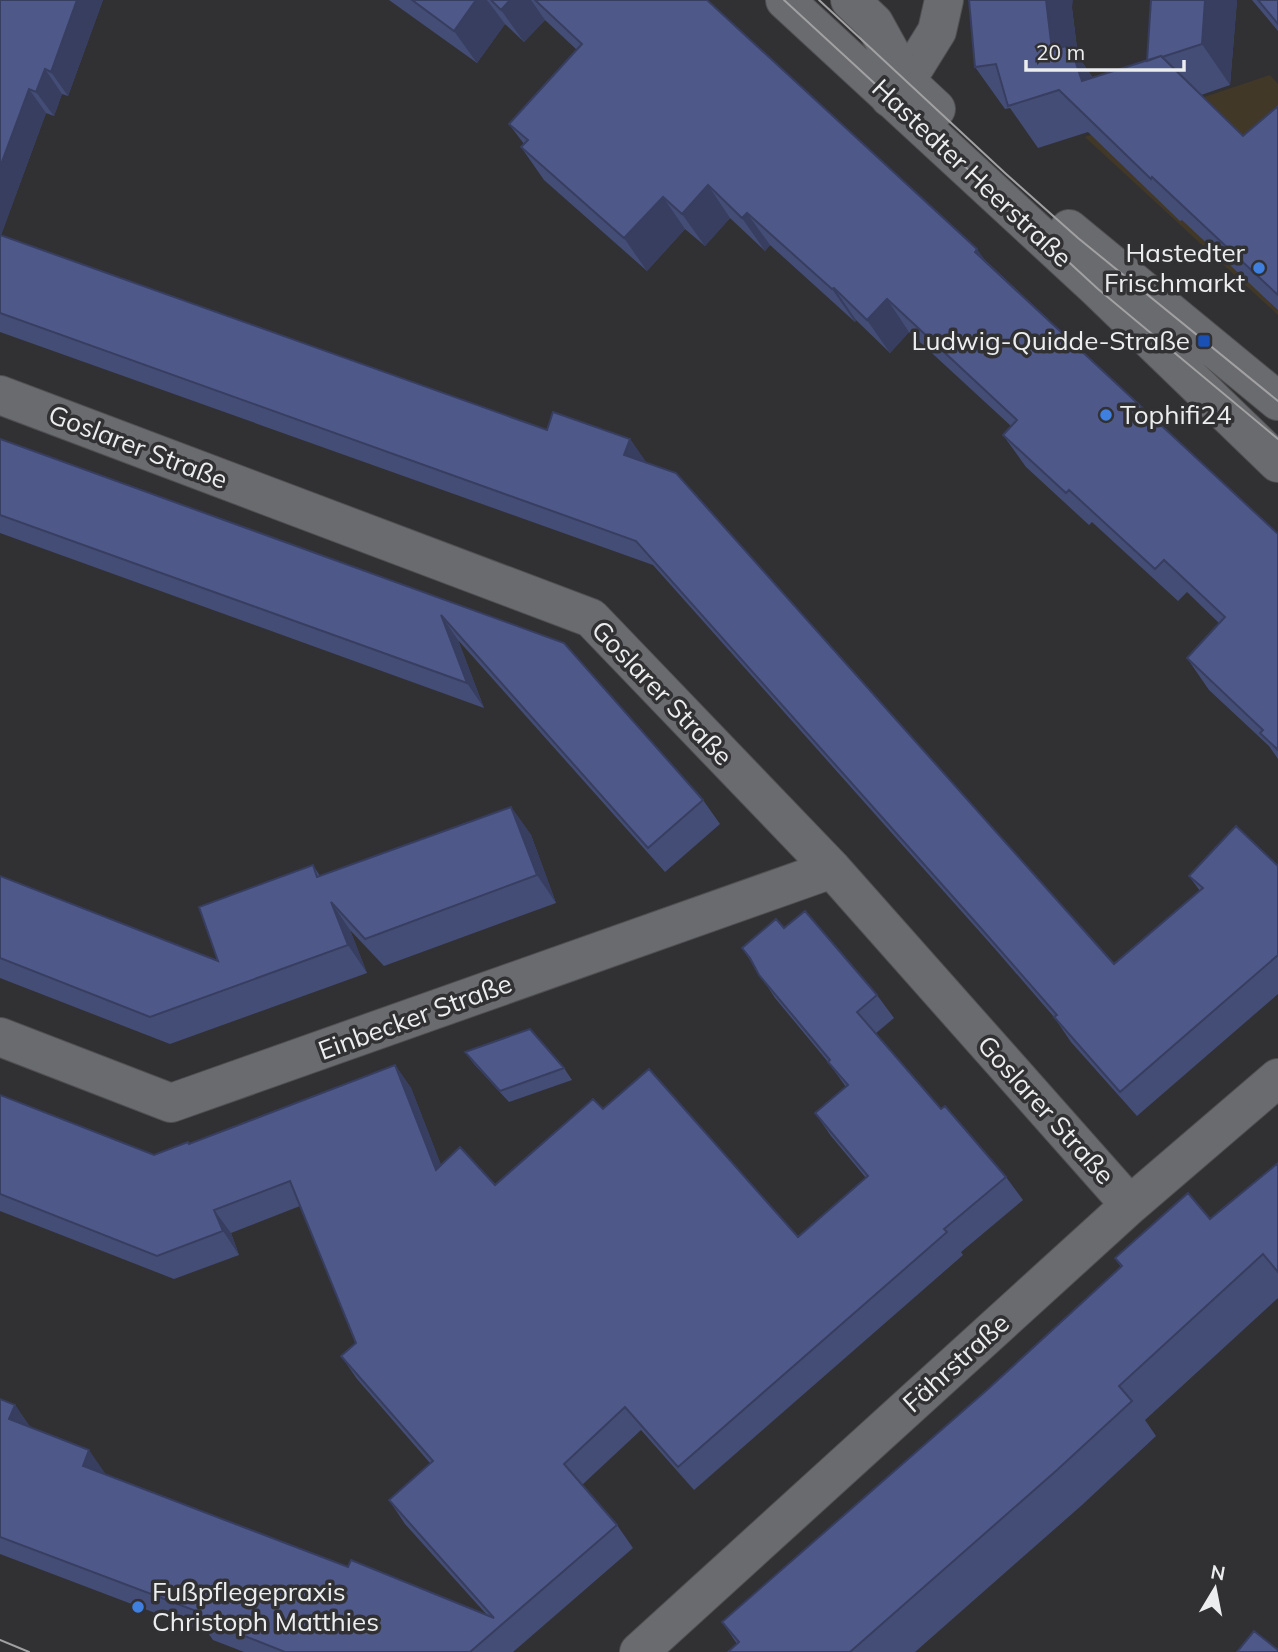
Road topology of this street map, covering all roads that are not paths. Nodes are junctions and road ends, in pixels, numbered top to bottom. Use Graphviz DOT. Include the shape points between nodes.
graph roads {
  1 [pos="785,0"];
  2 [pos="850,0"];
  3 [pos="944,0"];
  4 [pos="898,89"];
  5 [pos="0,395"];
  6 [pos="1278,401"];
  7 [pos="1278,463"];
  8 [pos="832,869"];
  9 [pos="0,1037"];
  10 [pos="1278,1079"];
  11 [pos="1130,1205"];
  12 [pos="639,1652"];
  1 -- 4 [label="street, Hastedter Heerstraße"];
  2 -- 4 [label="street, Hastedter Heerstraße" via="874,23"];
  3 -- 4 [label="street" via="937,32"];
  4 -- 6 [label="street, Hastedter Heerstraße"];
  4 -- 7 [label="street, Hastedter Heerstraße"];
  5 -- 8 [label="street, Goslarer Straße" via="592,618"];
  8 -- 9 [label="street, Einbecker Straße" via="170,1103"];
  8 -- 11 [label="street, Goslarer Straße"];
  10 -- 11 [label="street, Fährstraße"];
  11 -- 12 [label="street, Fährstraße"];
}
